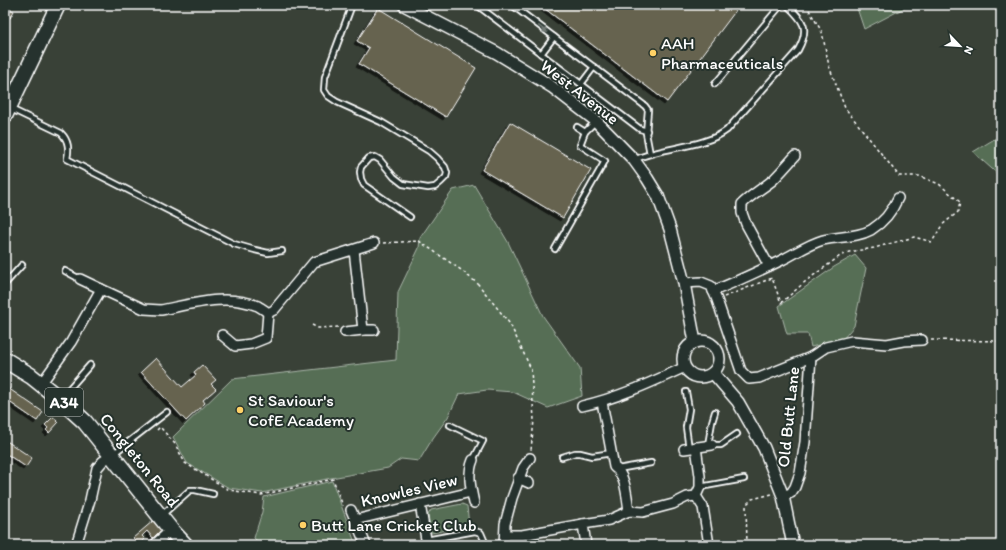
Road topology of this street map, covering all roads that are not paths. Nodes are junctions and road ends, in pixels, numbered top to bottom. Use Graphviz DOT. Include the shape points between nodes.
graph roads {
  1 [pos="58,5"];
  2 [pos="352,5"];
  3 [pos="404,5"];
  4 [pos="477,5"];
  5 [pos="512,5"];
  6 [pos="781,5"];
  7 [pos="787,5"];
  8 [pos="554,37"];
  9 [pos="541,54"];
  10 [pos="594,67"];
  11 [pos="581,84"];
  12 [pos="715,84"];
  13 [pos="7,112"];
  14 [pos="596,121"];
  15 [pos="577,127"];
  16 [pos="646,131"];
  17 [pos="585,132"];
  18 [pos="650,154"];
  19 [pos="795,156"];
  20 [pos="634,160"];
  21 [pos="898,198"];
  22 [pos="410,217"];
  23 [pos="374,243"];
  24 [pos="555,249"];
  25 [pos="354,250"];
  26 [pos="282,251"];
  27 [pos="22,265"];
  28 [pos="769,266"];
  29 [pos="65,271"];
  30 [pos="80,279"];
  31 [pos="684,282"];
  32 [pos="5,284"];
  33 [pos="101,289"];
  34 [pos="715,296"];
  35 [pos="268,313"];
  36 [pos="363,330"];
  37 [pos="374,330"];
  38 [pos="345,332"];
  39 [pos="222,335"];
  40 [pos="922,340"];
  41 [pos="695,342"];
  42 [pos="811,357"];
  43 [pos="5,360"];
  44 [pos="90,365"];
  45 [pos="685,367"];
  46 [pos="713,372"];
  47 [pos="41,384"];
  48 [pos="686,392"];
  49 [pos="60,399"];
  50 [pos="602,402"];
  51 [pos="582,406"];
  52 [pos="167,412"];
  53 [pos="715,412"];
  54 [pos="450,425"];
  55 [pos="737,434"];
  56 [pos="710,445"];
  57 [pos="690,448"];
  58 [pos="612,453"];
  59 [pos="111,456"];
  60 [pos="562,457"];
  61 [pos="530,458"];
  62 [pos="474,460"];
  63 [pos="651,463"];
  64 [pos="618,469"];
  65 [pos="518,478"];
  66 [pos="744,479"];
  67 [pos="529,483"];
  68 [pos="698,491"];
  69 [pos="471,492"];
  70 [pos="213,494"];
  71 [pos="782,494"];
  72 [pos="420,504"];
  73 [pos="474,504"];
  74 [pos="351,510"];
  75 [pos="629,512"];
  76 [pos="160,516"];
  77 [pos="355,520"];
  78 [pos="582,524"];
  79 [pos="171,530"];
  80 [pos="505,534"];
  81 [pos="426,542"];
  82 [pos="76,545"];
  83 [pos="154,545"];
  84 [pos="185,545"];
  85 [pos="366,545"];
  86 [pos="485,545"];
  87 [pos="504,545"];
  88 [pos="586,545"];
  89 [pos="709,545"];
  90 [pos="793,545"];
  1 -- 13 [label="main road"];
  2 -- 22 [label="lane" via="325,77 324,90 337,102 381,122 429,151 445,167 446,177 435,187 428,188 403,184 375,157 369,158 361,167 360,179 364,185"];
  3 -- 14 [label="street, West Avenue" via="497,53 552,87"];
  4 -- 9 [label="lane"];
  5 -- 8 [label="lane, one-way"];
  6 -- 12 [label="lane"];
  7 -- 18 [label="lane" via="802,21 805,29 802,43 727,130 701,142"];
  8 -- 9 [label="lane"];
  8 -- 10 [label="lane"];
  9 -- 11 [label="lane"];
  10 -- 11 [label="lane"];
  10 -- 16 [label="lane" via="645,106 648,110"];
  11 -- 16 [label="lane" via="640,130"];
  13 -- 26 [label="lane" via="62,133 68,144 67,159 234,244 268,253"];
  14 -- 17 [label="lane"];
  14 -- 20 [label="street, West Avenue"];
  15 -- 17 [label="lane"];
  16 -- 18 [label="lane"];
  17 -- 24 [label="lane" via="580,145 606,161"];
  18 -- 20 [label="lane"];
  19 -- 28 [label="street" via="772,180 742,204 746,224"];
  20 -- 31 [label="street, West Avenue" via="658,196"];
  21 -- 28 [label="street" via="892,211 871,230 824,240"];
  23 -- 25 [label="street"];
  25 -- 35 [label="street" via="314,262 274,310"];
  25 -- 36 [label="street"];
  27 -- 32 [label="lane"];
  28 -- 34 [label="street"];
  29 -- 30 [label="lane"];
  30 -- 33 [label="street"];
  31 -- 34 [label="street" via="701,282 710,286"];
  31 -- 41 [label="street, West Avenue"];
  33 -- 35 [label="street" via="144,309 161,310 214,300 239,300 258,306"];
  33 -- 47 [label="street" via="70,342"];
  34 -- 42 [label="street, Old Butt Lane" via="741,371 749,378 759,378"];
  35 -- 39 [label="street" via="266,338 236,346"];
  36 -- 37 [label="street"];
  36 -- 38 [label="street"];
  40 -- 42 [label="street, Old Butt Lane" via="887,344 852,340 826,347"];
  41 -- 45 [label="street" via="688,347 684,355"];
  41 -- 46 [label="street" via="710,344 716,350 719,358"];
  42 -- 71 [label="street, Old Butt Lane" via="800,474 791,493"];
  43 -- 47 [label="highway, Congleton Road / A34"];
  44 -- 49 [label="lane"];
  45 -- 46 [label="street" via="700,377"];
  45 -- 50 [label="street"];
  46 -- 71 [label="street" via="738,402 751,423"];
  47 -- 49 [label="highway, Congleton Road / A34"];
  48 -- 57 [label="lane" via="689,409 686,427"];
  49 -- 59 [label="highway, Congleton Road / A34" via="85,422"];
  50 -- 51 [label="street"];
  50 -- 58 [label="street"];
  52 -- 59 [label="lane"];
  53 -- 56 [label="lane"];
  54 -- 62 [label="lane, Knowles View" via="483,441"];
  55 -- 56 [label="lane" via="721,445"];
  56 -- 57 [label="street"];
  57 -- 68 [label="street" via="700,476"];
  58 -- 60 [label="lane" via="592,456 575,453"];
  58 -- 64 [label="street" via="614,467"];
  59 -- 76 [label="highway, Congleton Road / A34"];
  59 -- 82 [label="street" via="97,468"];
  61 -- 65 [label="street"];
  62 -- 69 [label="street, Knowles View" via="470,476"];
  63 -- 64 [label="lane"];
  64 -- 75 [label="street" via="624,483"];
  65 -- 67 [label="street"];
  65 -- 80 [label="street" via="505,524"];
  66 -- 68 [label="lane"];
  68 -- 75 [label="street" via="673,504 643,512"];
  68 -- 89 [label="street"];
  69 -- 72 [label="street, Knowles View"];
  69 -- 73 [label="street, Knowles View"];
  70 -- 76 [label="lane" via="190,490"];
  71 -- 90 [label="street"];
  72 -- 77 [label="street, Knowles View"];
  72 -- 81 [label="street"];
  74 -- 77 [label="street, Knowles View"];
  75 -- 78 [label="street" via="609,520"];
  76 -- 79 [label="highway, Congleton Road / A34"];
  77 -- 85 [label="street, Knowles View"];
  78 -- 80 [label="street" via="522,535"];
  78 -- 88 [label="street"];
  79 -- 83 [label="street"];
  79 -- 84 [label="highway, Congleton Road / A34"];
  80 -- 87 [label="street"];
  81 -- 86 [label="lane" via="475,531 481,533"];
}
